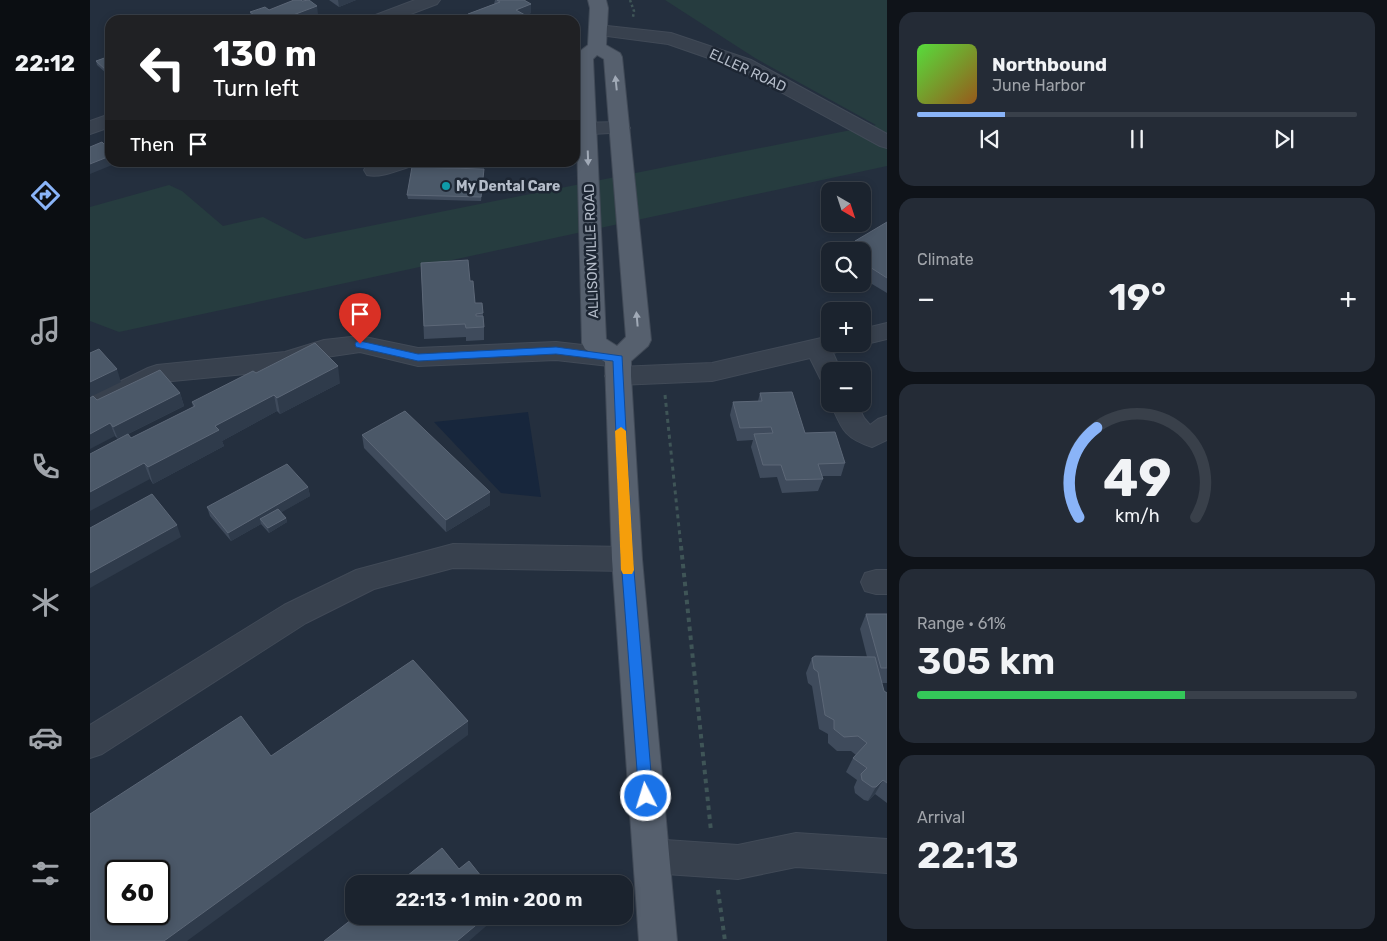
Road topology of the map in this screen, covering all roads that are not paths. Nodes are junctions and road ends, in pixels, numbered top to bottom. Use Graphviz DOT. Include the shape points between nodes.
graph roads {
  1 [pos="430,0"];
  2 [pos="597,0"];
  3 [pos="392,15"];
  4 [pos="597,38"];
  5 [pos="105,122"];
  6 [pos="90,128"];
  7 [pos="620,128"];
  8 [pos="581,129"];
  9 [pos="887,142"];
  10 [pos="386,167"];
  11 [pos="375,170"];
  12 [pos="887,331"];
  13 [pos="871,335"];
  14 [pos="821,347"];
  15 [pos="284,361"];
  16 [pos="618,367"];
  17 [pos="231,389"];
  18 [pos="90,407"];
  19 [pos="847,412"];
  20 [pos="887,426"];
  21 [pos="627,559"];
  22 [pos="90,743"];
  23 [pos="651,856"];
  24 [pos="887,856"];
  25 [pos="658,941"];
  1 -- 3 [label="street"];
  2 -- 4 [label="main road"];
  7 -- 4 [label="main road, one-way" via="613,57"];
  4 -- 8 [label="main road, ALLISONVILLE ROAD" via="583,57"];
  4 -- 9 [label="street, ELLER ROAD" via="671,39 728,58 758,71"];
  5 -- 6 [label="street"];
  7 -- 8 [label="street"];
  16 -- 7 [label="main road, one-way" via="639,340"];
  8 -- 16 [label="main road, ALLISONVILLE ROAD, one-way" via="594,343"];
  10 -- 11 [label="street"];
  12 -- 13 [label="street"];
  14 -- 16 [label="street" via="712,372 664,375"];
  15 -- 16 [label="street" via="324,349 360,344 418,357 556,351"];
  15 -- 17 [label="street"];
  15 -- 18 [label="street" via="157,374"];
  16 -- 21 [label="main road"];
  19 -- 20 [label="street" via="854,428 863,435 872,437"];
  21 -- 22 [label="street" via="452,556 367,579 295,614"];
  21 -- 23 [label="main road"];
  23 -- 24 [label="street" via="738,862 796,850"];
  23 -- 25 [label="main road"];
}
